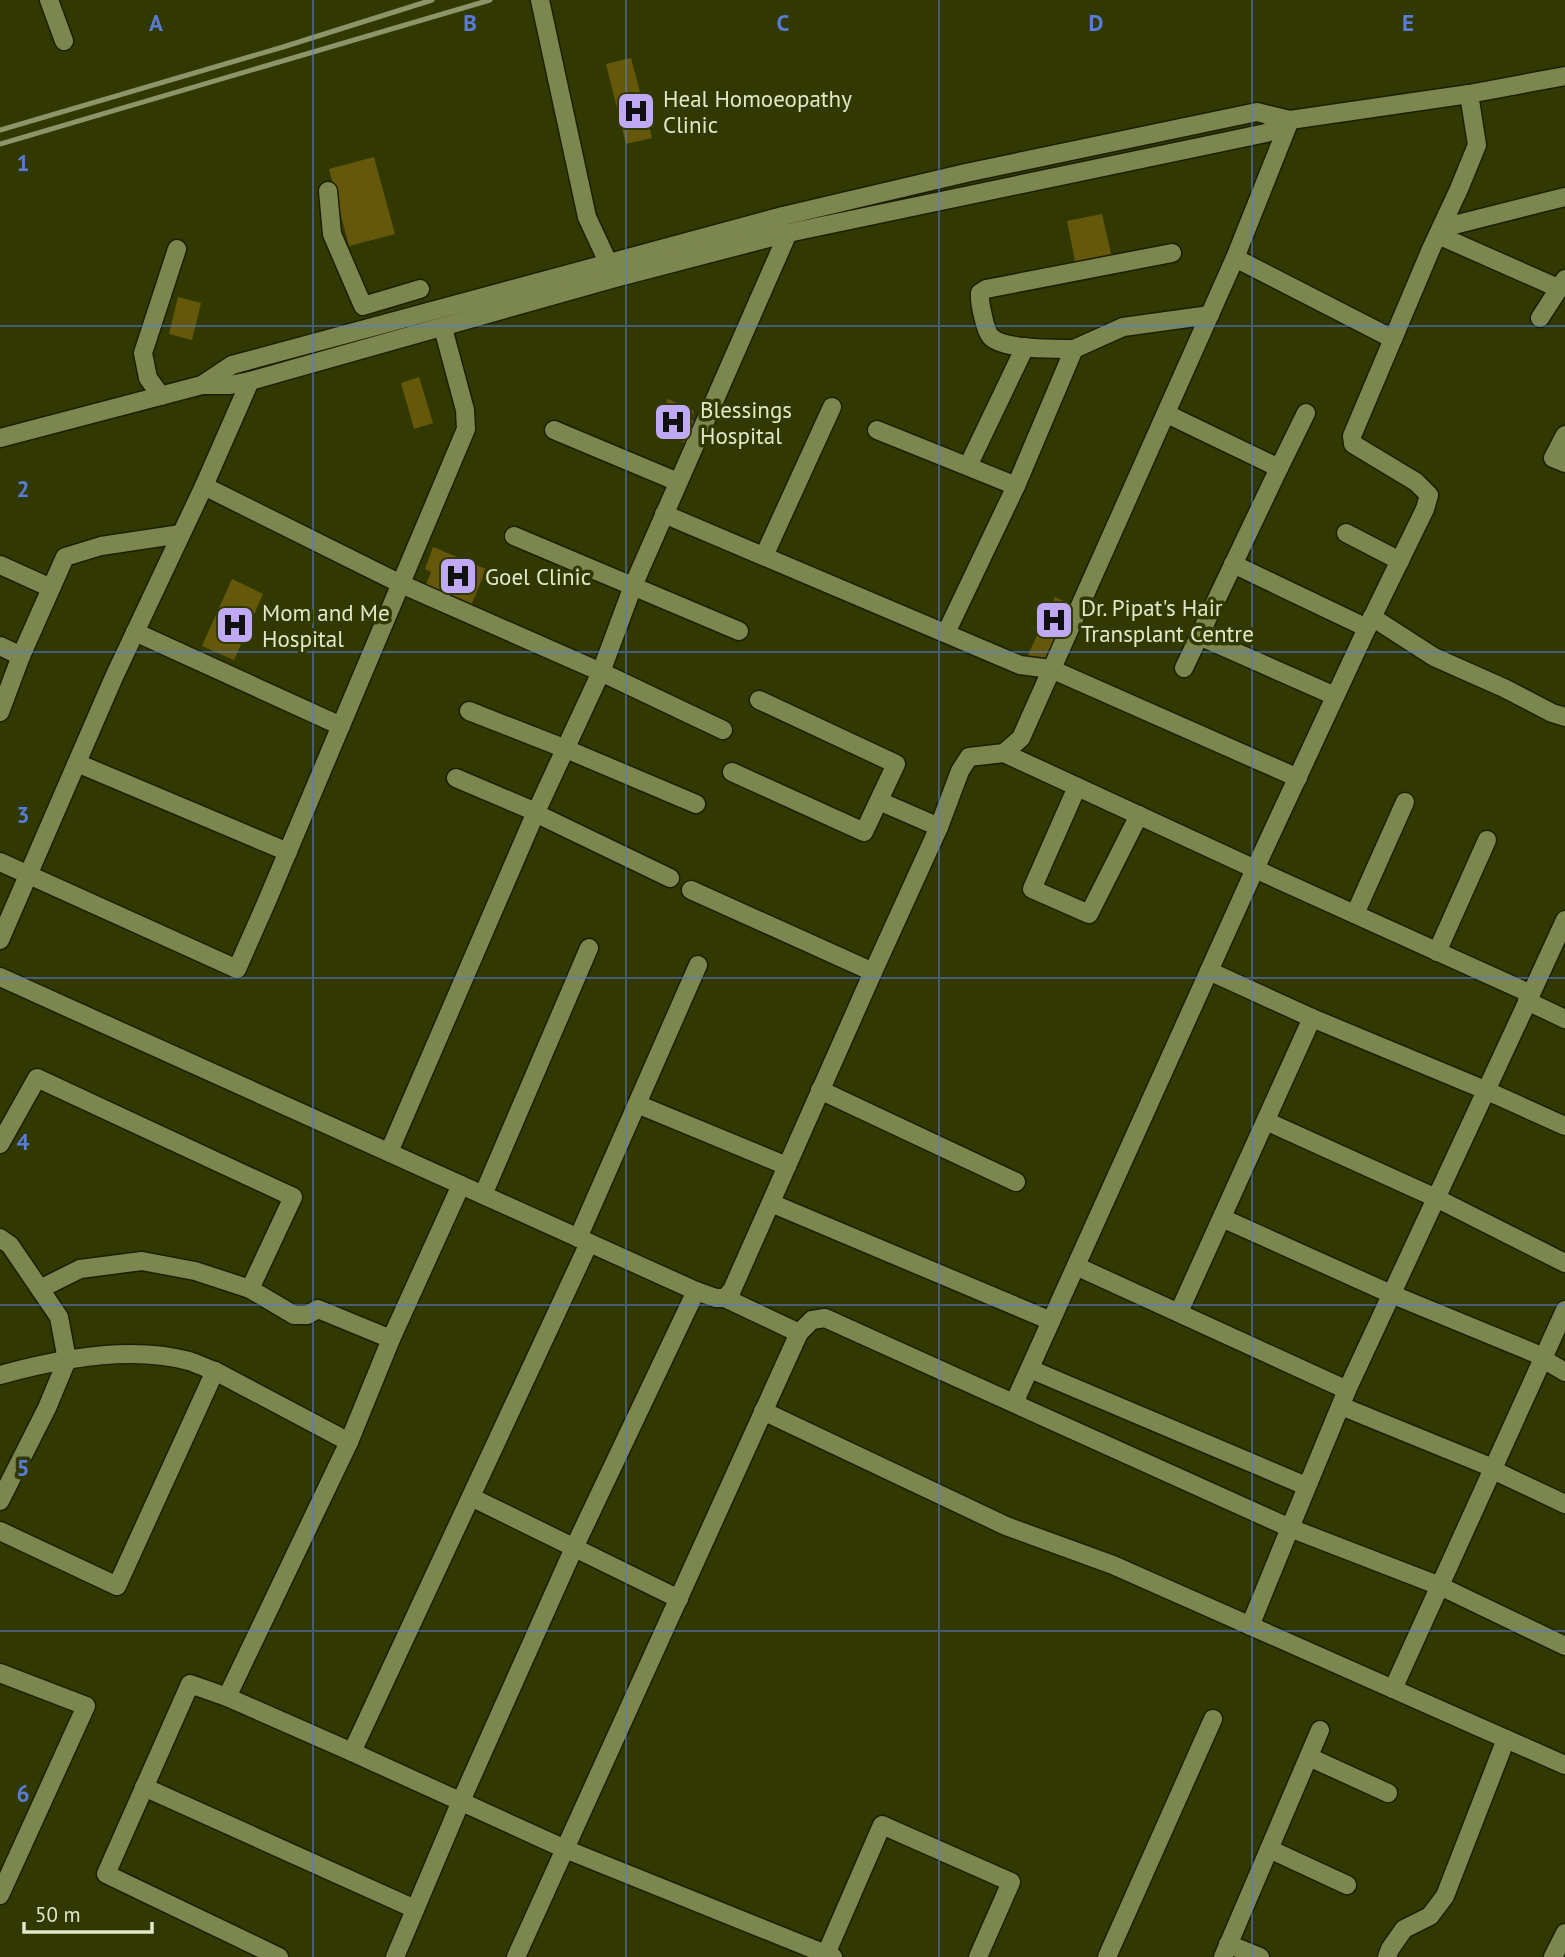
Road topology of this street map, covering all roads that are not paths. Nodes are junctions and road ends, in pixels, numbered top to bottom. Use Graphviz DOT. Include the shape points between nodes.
graph roads {
  1 [pos="49,0"];
  2 [pos="540,0"];
  3 [pos="64,41"];
  4 [pos="1565,76"];
  5 [pos="1469,94"];
  6 [pos="1290,120"];
  7 [pos="328,191"];
  8 [pos="1565,197"];
  9 [pos="1440,232"];
  10 [pos="788,233"];
  11 [pos="177,248"];
  12 [pos="1172,253"];
  13 [pos="1235,258"];
  14 [pos="612,270"];
  15 [pos="1562,284"];
  16 [pos="420,289"];
  17 [pos="363,306"];
  18 [pos="1210,315"];
  19 [pos="1540,318"];
  20 [pos="370,328"];
  21 [pos="443,328"];
  22 [pos="1393,339"];
  23 [pos="374,347"];
  24 [pos="1025,347"];
  25 [pos="1074,349"];
  26 [pos="250,382"];
  27 [pos="202,386"];
  28 [pos="161,397"];
  29 [pos="831,407"];
  30 [pos="1306,413"];
  31 [pos="1167,414"];
  32 [pos="554,430"];
  33 [pos="877,430"];
  34 [pos="1565,435"];
  35 [pos="0,438"];
  36 [pos="1565,463"];
  37 [pos="968,466"];
  38 [pos="1279,468"];
  39 [pos="678,482"];
  40 [pos="204,486"];
  41 [pos="1016,486"];
  42 [pos="664,514"];
  43 [pos="1346,533"];
  44 [pos="181,534"];
  45 [pos="514,536"];
  46 [pos="764,556"];
  47 [pos="1399,561"];
  48 [pos="1233,564"];
  49 [pos="0,565"];
  50 [pos="401,584"];
  51 [pos="633,586"];
  52 [pos="51,588"];
  53 [pos="1369,623"];
  54 [pos="738,631"];
  55 [pos="135,632"];
  56 [pos="946,633"];
  57 [pos="1199,636"];
  58 [pos="0,646"];
  59 [pos="21,656"];
  60 [pos="1184,668"];
  61 [pos="1051,669"];
  62 [pos="601,672"];
  63 [pos="1335,696"];
  64 [pos="759,700"];
  65 [pos="469,711"];
  66 [pos="0,712"];
  67 [pos="1565,717"];
  68 [pos="341,726"];
  69 [pos="723,730"];
  70 [pos="566,749"];
  71 [pos="1004,753"];
  72 [pos="77,763"];
  73 [pos="732,772"];
  74 [pos="456,778"];
  75 [pos="1298,778"];
  76 [pos="1077,787"];
  77 [pos="879,801"];
  78 [pos="1405,803"];
  79 [pos="696,804"];
  80 [pos="536,811"];
  81 [pos="1139,815"];
  82 [pos="939,827"];
  83 [pos="1487,840"];
  84 [pos="288,852"];
  85 [pos="0,862"];
  86 [pos="1255,869"];
  87 [pos="28,875"];
  88 [pos="670,878"];
  89 [pos="691,890"];
  90 [pos="1355,914"];
  91 [pos="1565,920"];
  92 [pos="0,940"];
  93 [pos="589,948"];
  94 [pos="1437,952"];
  95 [pos="698,965"];
  96 [pos="1209,971"];
  97 [pos="873,972"];
  98 [pos="0,977"];
  99 [pos="1529,998"];
  100 [pos="1312,1018"];
  101 [pos="1565,1019"];
  102 [pos="820,1090"];
  103 [pos="1485,1090"];
  104 [pos="637,1104"];
  105 [pos="1266,1121"];
  106 [pos="1565,1126"];
  107 [pos="0,1144"];
  108 [pos="389,1152"];
  109 [pos="787,1166"];
  110 [pos="1016,1182"];
  111 [pos="461,1185"];
  112 [pos="483,1195"];
  113 [pos="1436,1198"];
  114 [pos="771,1203"];
  115 [pos="1222,1218"];
  116 [pos="0,1238"];
  117 [pos="583,1241"];
  118 [pos="1565,1263"];
  119 [pos="1076,1266"];
  120 [pos="40,1289"];
  121 [pos="250,1289"];
  122 [pos="696,1291"];
  123 [pos="1391,1294"];
  124 [pos="725,1298"];
  125 [pos="1565,1310"];
  126 [pos="1179,1312"];
  127 [pos="1051,1321"];
  128 [pos="799,1333"];
  129 [pos="391,1339"];
  130 [pos="1544,1357"];
  131 [pos="67,1360"];
  132 [pos="1030,1368"];
  133 [pos="215,1371"];
  134 [pos="1565,1372"];
  135 [pos="0,1375"];
  136 [pos="1344,1398"];
  137 [pos="1014,1404"];
  138 [pos="764,1411"];
  139 [pos="349,1442"];
  140 [pos="1493,1468"];
  141 [pos="1306,1486"];
  142 [pos="471,1497"];
  143 [pos="0,1502"];
  144 [pos="1565,1504"];
  145 [pos="1290,1528"];
  146 [pos="0,1531"];
  147 [pos="575,1548"];
  148 [pos="1440,1586"];
  149 [pos="678,1599"];
  150 [pos="1250,1626"];
  151 [pos="1565,1646"];
  152 [pos="0,1674"];
  153 [pos="1393,1689"];
  154 [pos="228,1697"];
  155 [pos="1213,1719"];
  156 [pos="1320,1730"];
  157 [pos="1506,1739"];
  158 [pos="352,1752"];
  159 [pos="1309,1757"];
  160 [pos="1565,1765"];
  161 [pos="145,1787"];
  162 [pos="1388,1793"];
  163 [pos="461,1801"];
  164 [pos="565,1849"];
  165 [pos="1269,1849"];
  166 [pos="1346,1885"];
  167 [pos="0,1895"];
  168 [pos="415,1909"];
  169 [pos="1565,1933"];
  170 [pos="1225,1951"];
  171 [pos="830,1956"];
  172 [pos="279,1957"];
  173 [pos="395,1957"];
  174 [pos="516,1957"];
  175 [pos="978,1957"];
  176 [pos="1107,1957"];
  177 [pos="1260,1957"];
  178 [pos="1387,1957"];
  179 [pos="1553,1957"];
  1 -- 3 [label="street"];
  2 -- 14 [label="street" via="587,217"];
  4 -- 5 [label="street"];
  5 -- 6 [label="street"];
  5 -- 9 [label="street" via="1477,145"];
  6 -- 10 [label="street" via="1266,133"];
  6 -- 13 [label="street"];
  6 -- 14 [label="street" via="1257,112 966,173 796,212"];
  7 -- 17 [label="street" via="332,234"];
  8 -- 9 [label="street"];
  9 -- 15 [label="street"];
  9 -- 22 [label="street"];
  10 -- 14 [label="street"];
  10 -- 39 [label="street"];
  11 -- 28 [label="street" via="143,353 148,378"];
  12 -- 24 [label="street" via="986,289 980,299 992,338"];
  13 -- 18 [label="street"];
  13 -- 22 [label="street"];
  14 -- 20 [label="street"];
  14 -- 21 [label="street"];
  15 -- 19 [label="street"];
  16 -- 17 [label="street"];
  17 -- 20 [label="street"];
  18 -- 25 [label="street" via="1123,327"];
  18 -- 31 [label="street"];
  20 -- 23 [label="street"];
  20 -- 27 [label="street" via="232,365"];
  21 -- 23 [label="street"];
  21 -- 50 [label="street" via="466,429"];
  22 -- 47 [label="street" via="1352,436 1353,444 1416,482 1429,495"];
  23 -- 26 [label="street"];
  24 -- 25 [label="street"];
  24 -- 37 [label="street"];
  25 -- 41 [label="street"];
  26 -- 27 [label="street"];
  26 -- 40 [label="street"];
  27 -- 28 [label="street"];
  28 -- 35 [label="street"];
  29 -- 46 [label="street"];
  30 -- 38 [label="street"];
  31 -- 38 [label="street"];
  31 -- 61 [label="street"];
  32 -- 39 [label="street"];
  33 -- 37 [label="street"];
  34 -- 36 [label="street" via="1553,458"];
  37 -- 41 [label="street"];
  38 -- 48 [label="street"];
  39 -- 42 [label="street"];
  40 -- 44 [label="street"];
  40 -- 50 [label="street"];
  41 -- 56 [label="street"];
  42 -- 46 [label="street"];
  42 -- 51 [label="street"];
  43 -- 47 [label="street"];
  44 -- 52 [label="street" via="101,546 65,557"];
  44 -- 55 [label="street"];
  45 -- 51 [label="street"];
  46 -- 56 [label="street"];
  47 -- 53 [label="street"];
  48 -- 53 [label="street"];
  48 -- 57 [label="street"];
  49 -- 52 [label="street"];
  50 -- 62 [label="street"];
  50 -- 68 [label="street"];
  51 -- 54 [label="street"];
  51 -- 62 [label="street"];
  52 -- 59 [label="street"];
  53 -- 63 [label="street"];
  53 -- 67 [label="street"];
  55 -- 68 [label="street"];
  55 -- 72 [label="street"];
  56 -- 61 [label="street" via="1020,665"];
  57 -- 60 [label="street"];
  57 -- 63 [label="street"];
  58 -- 59 [label="street"];
  59 -- 66 [label="street"];
  61 -- 71 [label="street" via="1021,738"];
  61 -- 75 [label="street"];
  62 -- 69 [label="street"];
  62 -- 70 [label="street"];
  63 -- 75 [label="street"];
  64 -- 77 [label="street" via="896,764"];
  65 -- 70 [label="street"];
  68 -- 84 [label="street"];
  70 -- 79 [label="street"];
  70 -- 80 [label="street"];
  71 -- 76 [label="street"];
  71 -- 82 [label="street" via="969,757"];
  72 -- 84 [label="street"];
  72 -- 87 [label="street"];
  73 -- 77 [label="street" via="864,832"];
  74 -- 80 [label="street"];
  75 -- 86 [label="street"];
  76 -- 81 [label="street"];
  76 -- 81 [label="street" via="1032,890 1089,914"];
  77 -- 82 [label="street"];
  78 -- 90 [label="street"];
  80 -- 88 [label="street"];
  80 -- 108 [label="street"];
  81 -- 86 [label="street"];
  82 -- 97 [label="street"];
  83 -- 94 [label="street"];
  84 -- 87 [label="street" via="237,969"];
  85 -- 87 [label="street"];
  86 -- 90 [label="street"];
  86 -- 96 [label="street"];
  87 -- 92 [label="street"];
  89 -- 97 [label="street"];
  90 -- 94 [label="street"];
  91 -- 99 [label="street"];
  93 -- 112 [label="street"];
  94 -- 99 [label="street"];
  95 -- 104 [label="street"];
  96 -- 100 [label="street"];
  96 -- 119 [label="street"];
  97 -- 102 [label="street"];
  98 -- 108 [label="street"];
  99 -- 101 [label="street"];
  99 -- 103 [label="street"];
  100 -- 103 [label="street"];
  100 -- 105 [label="street"];
  102 -- 109 [label="street"];
  102 -- 110 [label="street"];
  103 -- 106 [label="street"];
  103 -- 113 [label="street"];
  104 -- 109 [label="street"];
  104 -- 117 [label="street"];
  105 -- 113 [label="street"];
  105 -- 115 [label="street"];
  107 -- 121 [label="street" via="37,1078 293,1197"];
  108 -- 111 [label="street"];
  109 -- 114 [label="street"];
  111 -- 112 [label="street"];
  111 -- 129 [label="street"];
  112 -- 117 [label="street"];
  113 -- 118 [label="street"];
  113 -- 123 [label="street"];
  114 -- 124 [label="street"];
  114 -- 127 [label="street"];
  115 -- 123 [label="street"];
  115 -- 126 [label="street"];
  116 -- 120 [label="street" via="10,1245"];
  117 -- 122 [label="street"];
  117 -- 142 [label="street"];
  119 -- 126 [label="street"];
  119 -- 127 [label="street"];
  120 -- 121 [label="street" via="80,1269 142,1261 195,1271"];
  120 -- 131 [label="street" via="59,1317"];
  121 -- 129 [label="street" via="294,1315 318,1309"];
  122 -- 124 [label="street"];
  122 -- 147 [label="street"];
  123 -- 130 [label="street"];
  123 -- 136 [label="street"];
  124 -- 128 [label="street"];
  125 -- 130 [label="street"];
  126 -- 136 [label="street"];
  127 -- 132 [label="street"];
  128 -- 137 [label="street" via="812,1320 825,1318"];
  128 -- 138 [label="street"];
  129 -- 139 [label="street"];
  130 -- 134 [label="street"];
  130 -- 140 [label="street"];
  131 -- 133 [label="street" via="150,1355"];
  131 -- 135 [label="street"];
  131 -- 143 [label="street"];
  132 -- 137 [label="street"];
  132 -- 141 [label="street"];
  133 -- 139 [label="street"];
  133 -- 146 [label="street" via="117,1586"];
  136 -- 140 [label="street"];
  136 -- 141 [label="street"];
  137 -- 145 [label="street"];
  138 -- 149 [label="street"];
  138 -- 150 [label="street" via="1006,1526 1113,1565"];
  139 -- 154 [label="street"];
  140 -- 144 [label="street"];
  140 -- 148 [label="street"];
  141 -- 145 [label="street"];
  142 -- 147 [label="street"];
  142 -- 158 [label="street"];
  145 -- 148 [label="street"];
  145 -- 150 [label="street"];
  147 -- 149 [label="street"];
  147 -- 163 [label="street"];
  148 -- 151 [label="street"];
  148 -- 153 [label="street"];
  149 -- 164 [label="street"];
  150 -- 153 [label="street"];
  152 -- 167 [label="street" via="86,1706"];
  153 -- 157 [label="street"];
  154 -- 158 [label="street"];
  154 -- 161 [label="street" via="190,1684"];
  155 -- 176 [label="street"];
  156 -- 159 [label="street"];
  157 -- 160 [label="street"];
  157 -- 178 [label="street" via="1445,1896 1430,1916 1404,1929"];
  158 -- 163 [label="street"];
  159 -- 162 [label="street"];
  159 -- 165 [label="street"];
  161 -- 168 [label="street"];
  161 -- 172 [label="street" via="106,1874"];
  163 -- 164 [label="street"];
  163 -- 168 [label="street"];
  164 -- 171 [label="street"];
  164 -- 174 [label="street"];
  165 -- 166 [label="street"];
  165 -- 170 [label="street"];
  168 -- 173 [label="street"];
  169 -- 179 [label="street"];
  170 -- 177 [label="street"];
  171 -- 175 [label="street" via="882,1825 1011,1882"];
}
